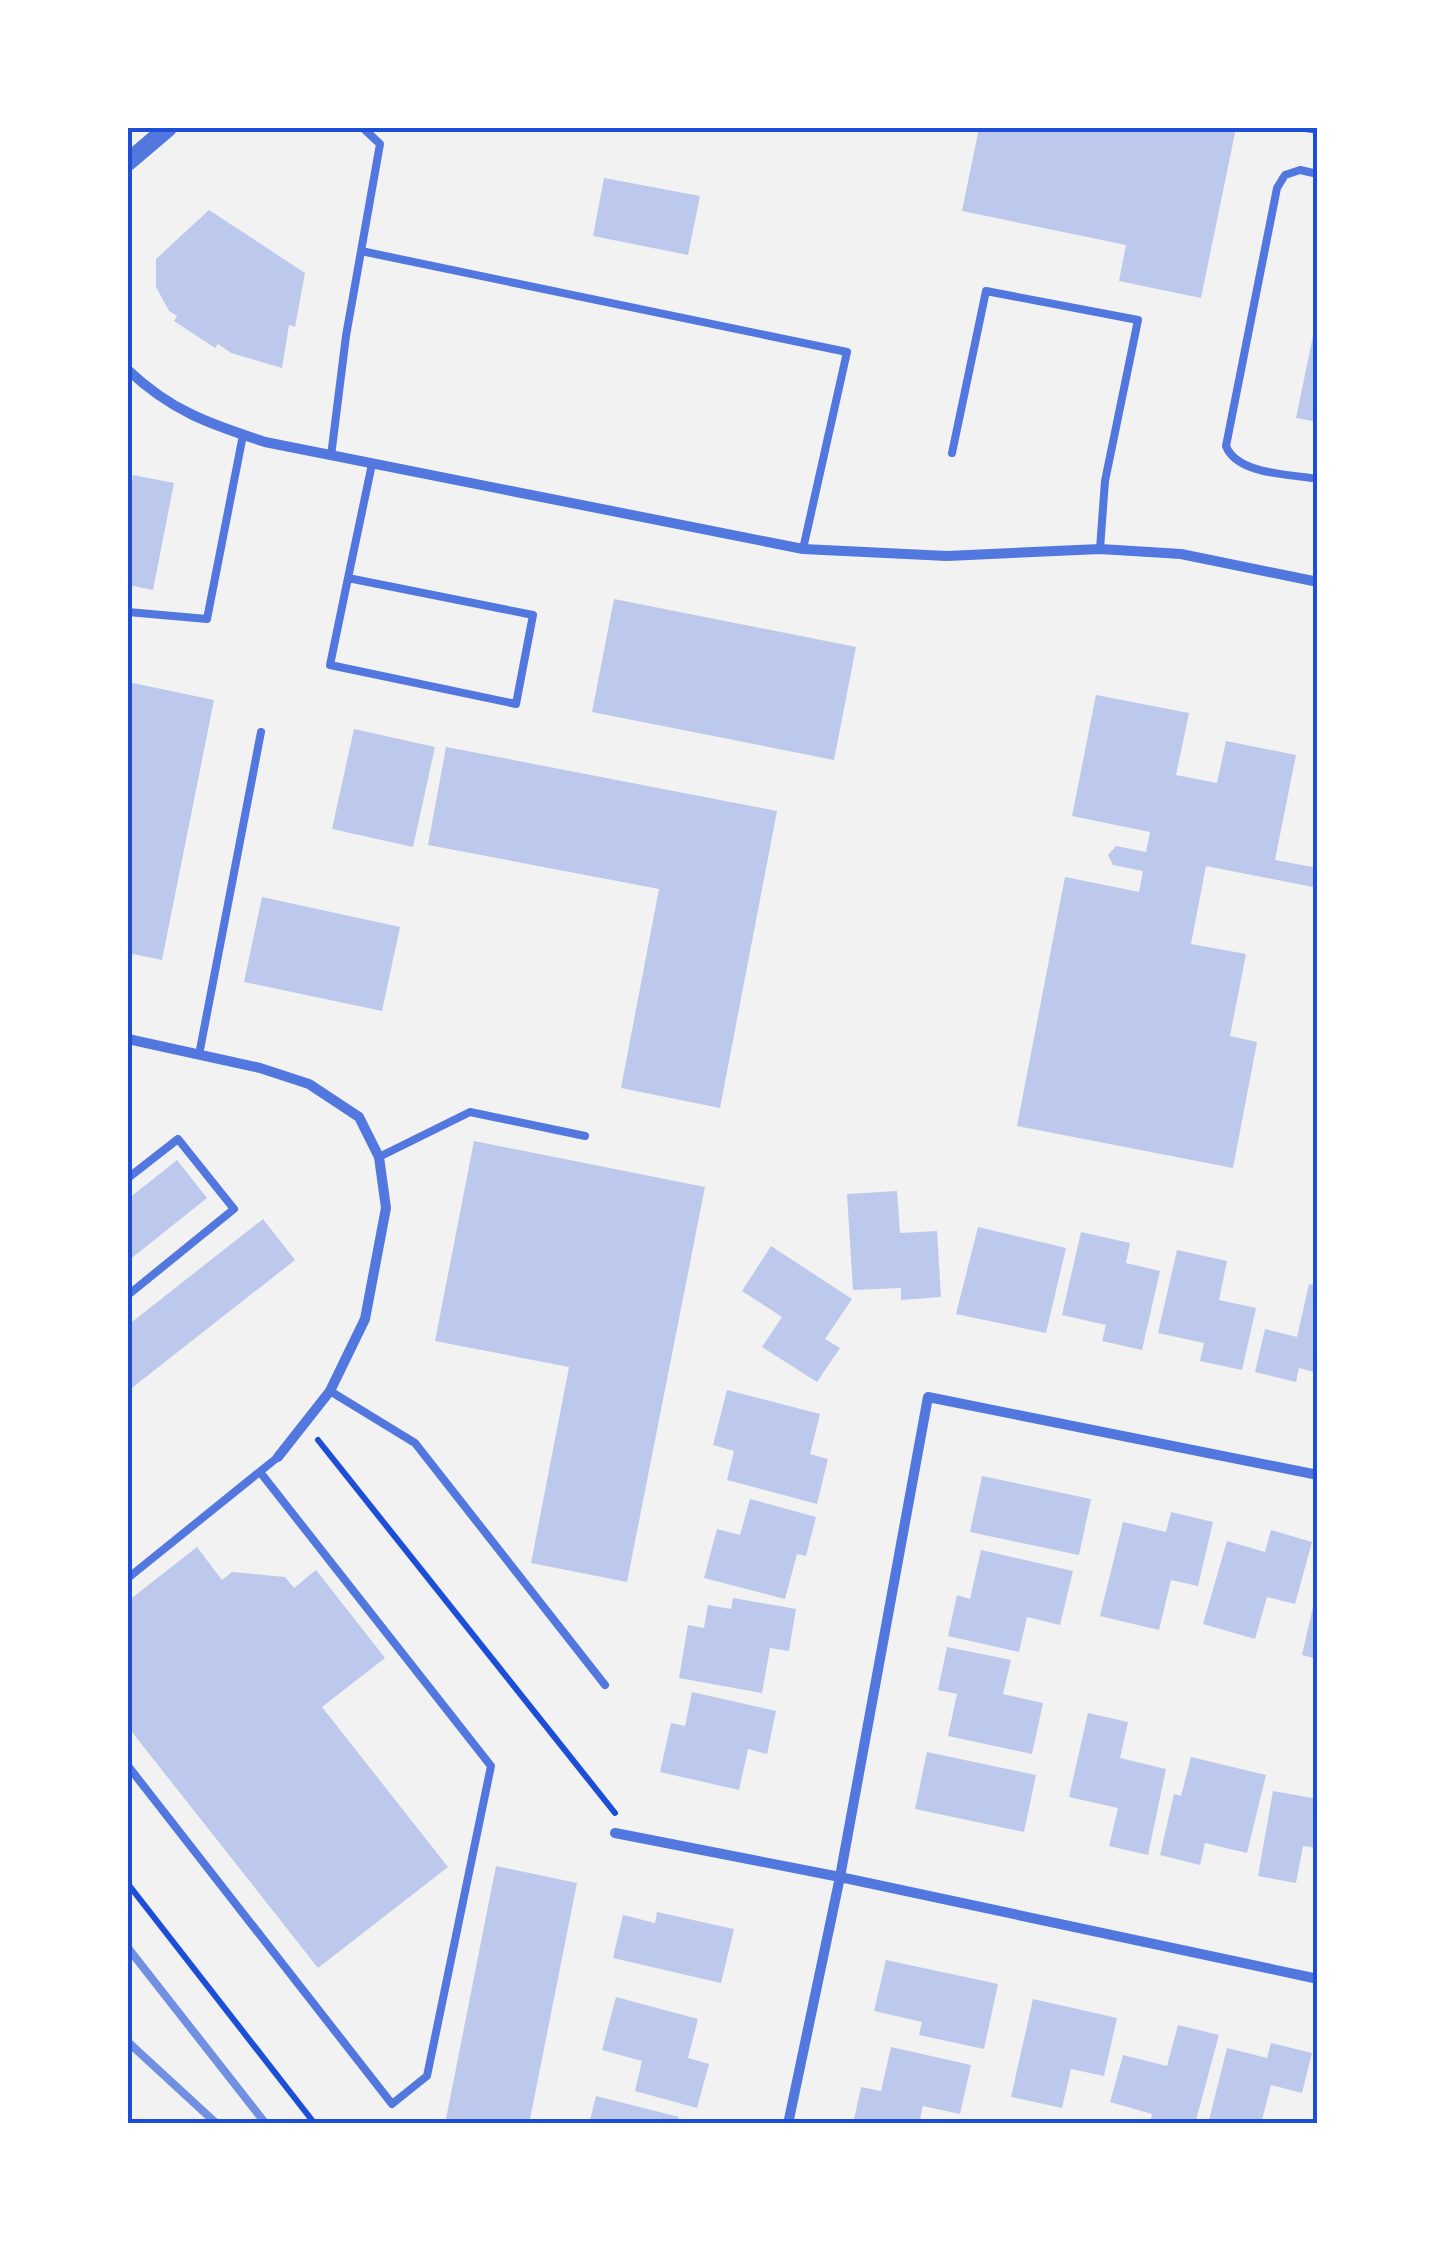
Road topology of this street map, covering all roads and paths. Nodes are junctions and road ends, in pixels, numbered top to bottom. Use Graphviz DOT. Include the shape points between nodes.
graph roads {
  1 [pos="168,128"];
  2 [pos="362,128"];
  3 [pos="1305,128"];
  4 [pos="1318,130"];
  5 [pos="128,162"];
  6 [pos="1318,174"];
  7 [pos="361,251"];
  8 [pos="128,370"];
  9 [pos="243,435"];
  10 [pos="952,453"];
  11 [pos="330,456"];
  12 [pos="372,464"];
  13 [pos="1318,478"];
  14 [pos="1100,549"];
  15 [pos="802,550"];
  16 [pos="348,578"];
  17 [pos="1318,582"];
  18 [pos="128,612"];
  19 [pos="261,732"];
  20 [pos="128,1040"];
  21 [pos="199,1054"];
  22 [pos="586,1136"];
  23 [pos="380,1157"];
  24 [pos="128,1178"];
  25 [pos="128,1295"];
  26 [pos="330,1390"];
  27 [pos="304,1423"];
  28 [pos="278,1457"];
  29 [pos="260,1472"];
  30 [pos="1318,1475"];
  31 [pos="128,1578"];
  32 [pos="605,1685"];
  33 [pos="128,1766"];
  34 [pos="615,1833"];
  35 [pos="840,1877"];
  36 [pos="128,1884"];
  37 [pos="1318,1979"];
  38 [pos="316,2124"];
  39 [pos="788,2124"];
  1 -- 5 [label="street"];
  2 -- 7 [label="lane" via="380,144"];
  3 -- 4 [label="lane"];
  6 -- 13 [label="lane" via="1285,175 1277,188 1226,446 1244,466"];
  7 -- 11 [label="lane"];
  7 -- 15 [label="lane" via="846,352"];
  8 -- 9 [label="street" via="196,420"];
  9 -- 11 [label="street"];
  9 -- 18 [label="lane" via="207,619"];
  10 -- 14 [label="lane" via="986,291 1138,320 1106,481"];
  11 -- 12 [label="street"];
  12 -- 15 [label="street"];
  12 -- 16 [label="lane"];
  14 -- 15 [label="street" via="946,556"];
  14 -- 17 [label="street" via="1181,554"];
  16 -- 16 [label="lane" via="534,615 516,704 330,666"];
  19 -- 21 [label="lane"];
  20 -- 21 [label="street"];
  21 -- 23 [label="street" via="309,1084 359,1117"];
  22 -- 23 [label="lane" via="470,1112"];
  23 -- 26 [label="street" via="386,1208 364,1319"];
  24 -- 25 [label="lane" via="178,1138 234,1210"];
  26 -- 27 [label="street"];
  26 -- 32 [label="lane" via="415,1443"];
  27 -- 28 [label="street"];
  27 -- 34 [label="path" via="618,1818"];
  28 -- 29 [label="lane"];
  29 -- 31 [label="lane"];
  29 -- 33 [label="lane" via="492,1766 427,2076 392,2104"];
  30 -- 35 [label="street" via="928,1396"];
  34 -- 35 [label="street"];
  35 -- 37 [label="street"];
  35 -- 39 [label="street"];
  36 -- 38 [label="path"];
}
